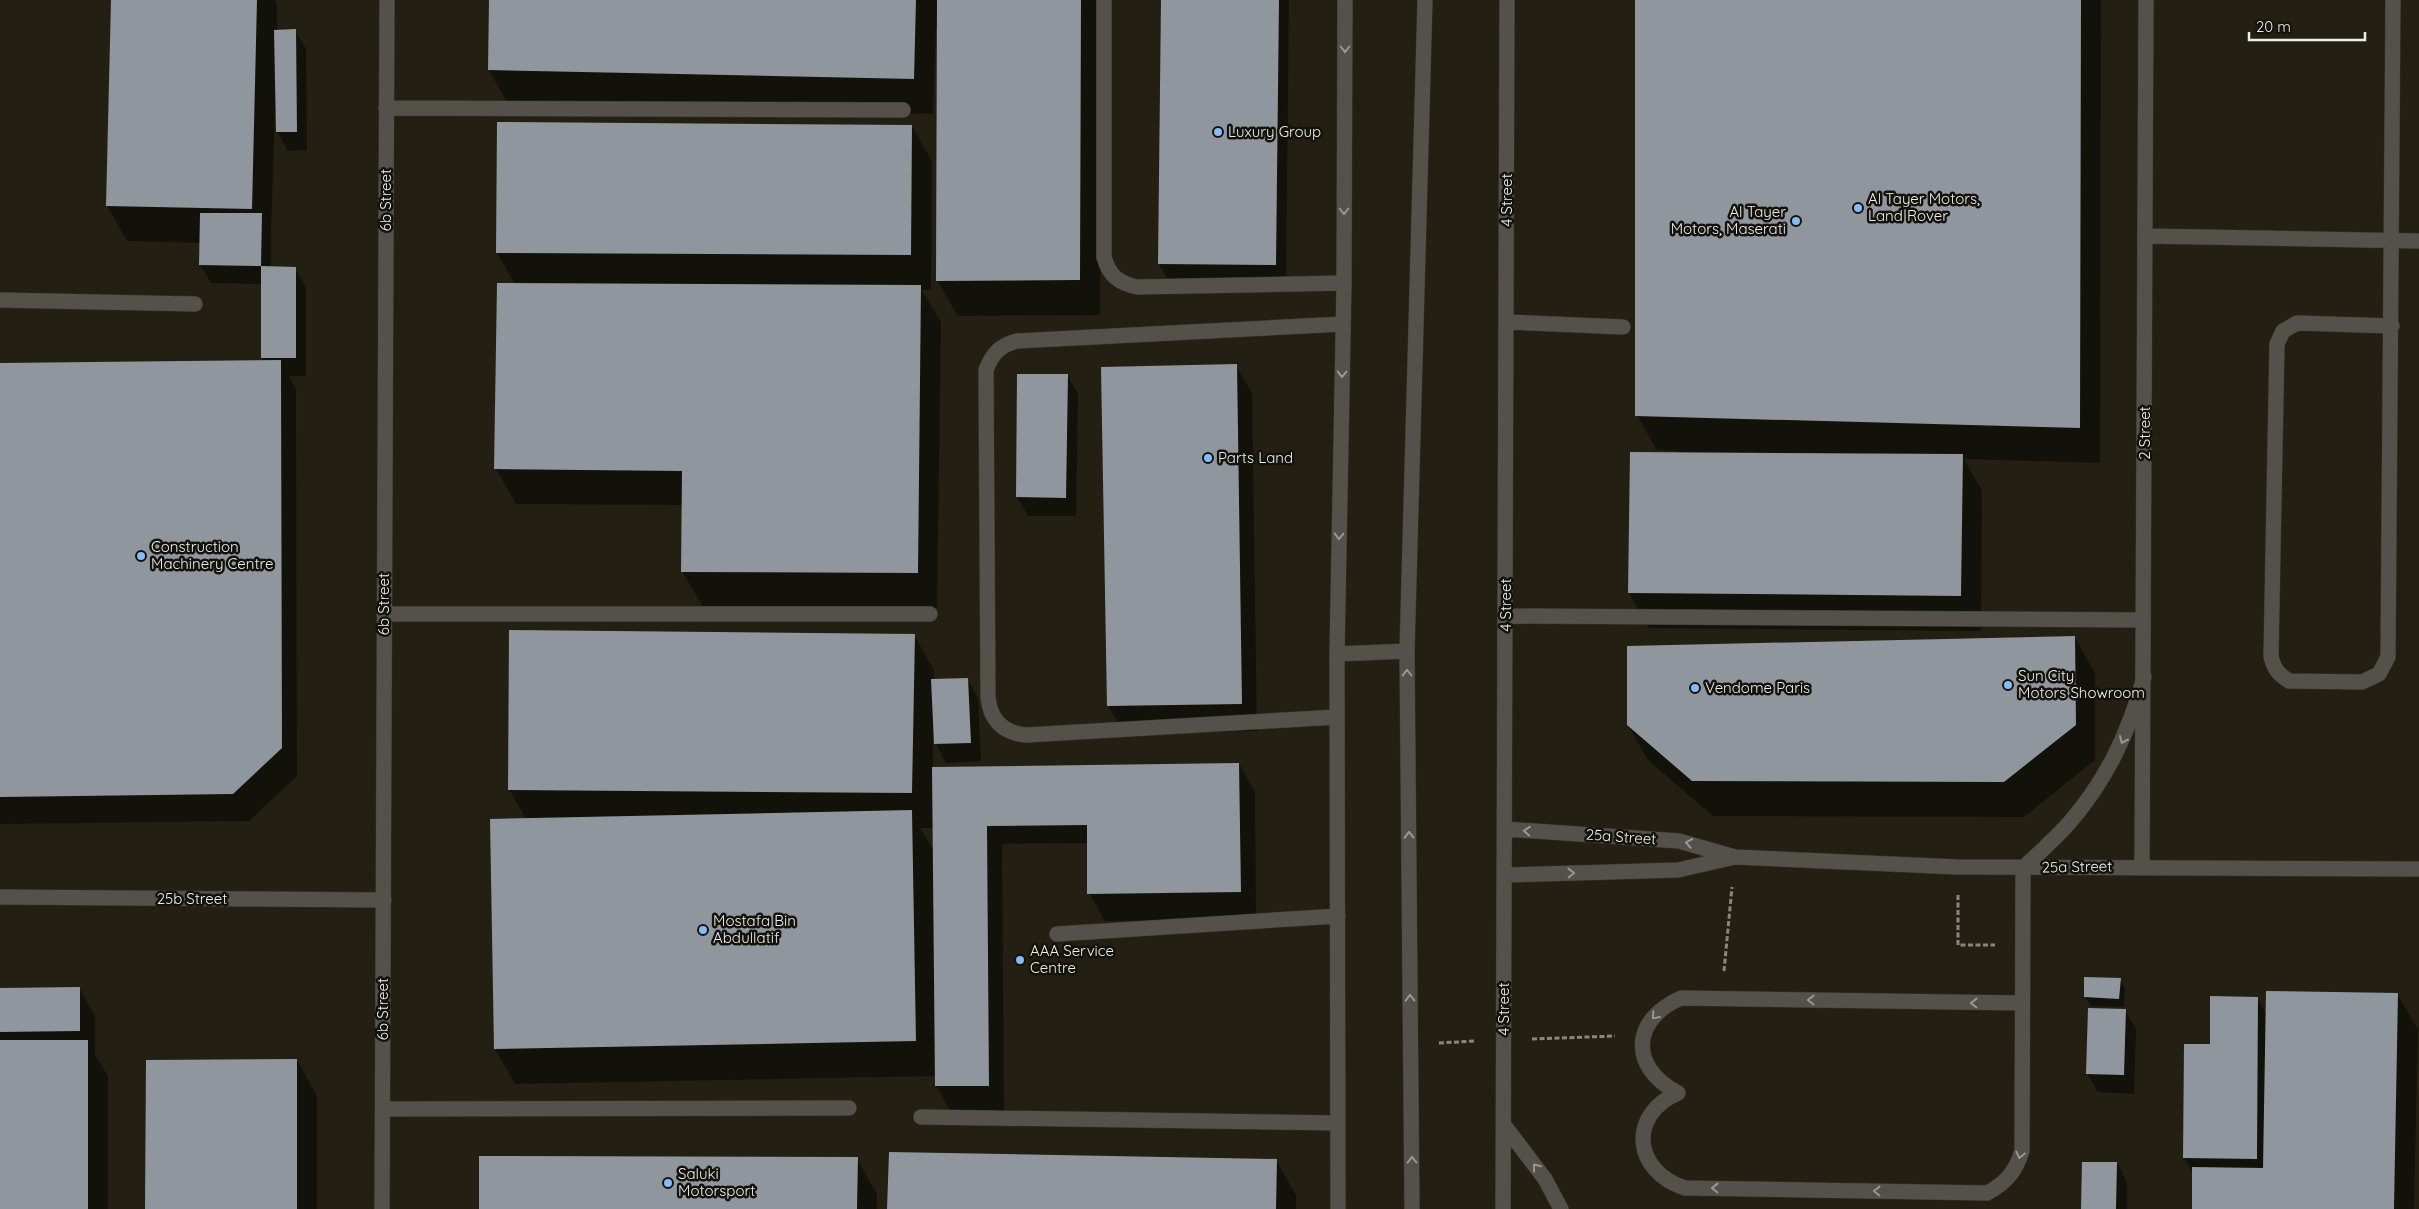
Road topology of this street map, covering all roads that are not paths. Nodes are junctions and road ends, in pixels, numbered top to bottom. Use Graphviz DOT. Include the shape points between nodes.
graph roads {
  1 [pos="387,0"];
  2 [pos="1104,0"];
  3 [pos="1345,0"];
  4 [pos="1425,0"];
  5 [pos="1507,0"];
  6 [pos="2146,0"];
  7 [pos="2393,0"];
  8 [pos="386,108"];
  9 [pos="904,110"];
  10 [pos="2146,236"];
  11 [pos="2392,241"];
  12 [pos="2419,241"];
  13 [pos="1344,283"];
  14 [pos="0,300"];
  15 [pos="195,304"];
  16 [pos="1507,322"];
  17 [pos="1343,324"];
  18 [pos="2392,326"];
  19 [pos="1623,327"];
  20 [pos="384,614"];
  21 [pos="930,614"];
  22 [pos="1506,616"];
  23 [pos="2143,620"];
  24 [pos="1407,651"];
  25 [pos="1337,654"];
  26 [pos="2144,677"];
  27 [pos="1337,717"];
  28 [pos="1505,829"];
  29 [pos="1736,857"];
  30 [pos="2142,866"];
  31 [pos="2023,868"];
  32 [pos="2419,869"];
  33 [pos="1505,875"];
  34 [pos="0,898"];
  35 [pos="384,900"];
  36 [pos="1338,916"];
  37 [pos="1057,934"];
  38 [pos="2022,1004"];
  39 [pos="849,1108"];
  40 [pos="383,1109"];
  41 [pos="921,1117"];
  42 [pos="1338,1123"];
  43 [pos="1504,1125"];
  44 [pos="382,1209"];
  45 [pos="1338,1209"];
  46 [pos="1412,1209"];
  47 [pos="1503,1209"];
  48 [pos="1561,1209"];
  1 -- 8 [label="street, 6b Street"];
  2 -- 13 [label="street" via="1104,257 1115,279 1138,287"];
  3 -- 13 [label="street, one-way"];
  4 -- 24 [label="street"];
  5 -- 16 [label="street, 4 Street"];
  6 -- 10 [label="street, 2 Street"];
  7 -- 11 [label="street"];
  8 -- 9 [label="street"];
  8 -- 20 [label="street, 6b Street"];
  10 -- 11 [label="street"];
  10 -- 23 [label="street, 2 Street"];
  11 -- 12 [label="street"];
  11 -- 18 [label="street"];
  13 -- 17 [label="street"];
  14 -- 15 [label="street"];
  16 -- 19 [label="street"];
  16 -- 22 [label="street, 4 Street"];
  17 -- 25 [label="street, one-way"];
  17 -- 27 [label="street" via="1017,341 997,350 986,370 988,697 993,717 999,725 1016,734 1026,735"];
  18 -- 18 [label="street" via="2388,657 2380,674 2362,682 2288,680 2273,667 2271,656 2277,344 2283,331 2297,324"];
  20 -- 21 [label="street"];
  20 -- 35 [label="street, 6b Street"];
  22 -- 23 [label="street"];
  22 -- 28 [label="street, 4 Street"];
  23 -- 26 [label="street, 2 Street"];
  24 -- 25 [label="street"];
  46 -- 24 [label="street, one-way"];
  25 -- 27 [label="street"];
  26 -- 30 [label="street, 2 Street"];
  26 -- 31 [label="street, one-way" via="2123,741 2108,770 2069,824"];
  27 -- 36 [label="street"];
  29 -- 28 [label="street, 25a Street, one-way" via="1679,841"];
  28 -- 33 [label="street, 4 Street"];
  29 -- 31 [label="street, 25a Street"];
  33 -- 29 [label="street, 25a Street, one-way" via="1678,870"];
  30 -- 31 [label="street, 25a Street"];
  30 -- 32 [label="street, 25a Street"];
  31 -- 38 [label="street"];
  33 -- 43 [label="street, 4 Street"];
  34 -- 35 [label="street, 25b Street"];
  35 -- 40 [label="street, 6b Street"];
  36 -- 37 [label="street"];
  36 -- 42 [label="street"];
  38 -- 38 [label="street" via="2022,1151 2018,1164 2000,1186 1987,1193 1685,1188 1659,1176 1649,1164 1644,1150 1646,1121 1665,1098 1678,1093 1649,1071 1643,1054 1644,1035 1651,1018 1664,1005 1681,998"];
  39 -- 40 [label="street"];
  40 -- 44 [label="street, 6b Street"];
  41 -- 42 [label="street"];
  42 -- 45 [label="street"];
  43 -- 47 [label="street, 4 Street"];
  48 -- 43 [label="street, one-way" via="1545,1178"];
}
